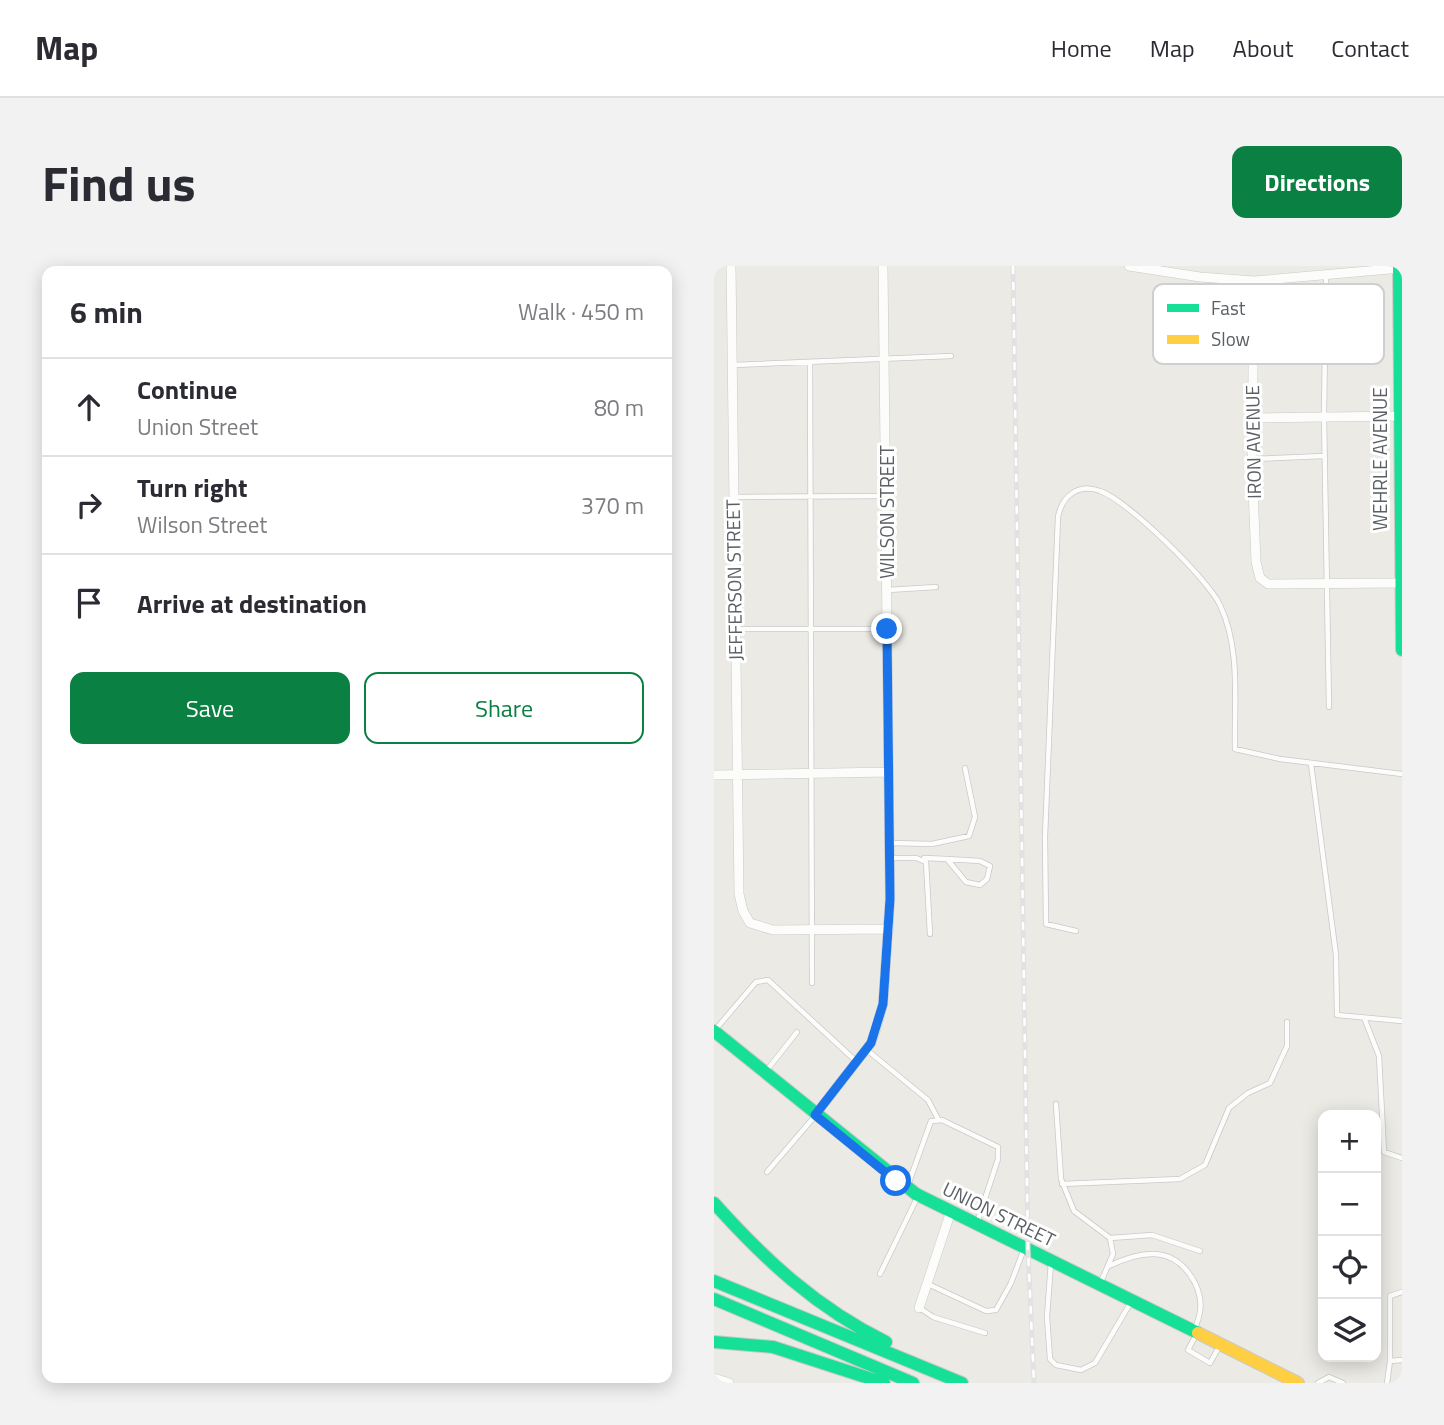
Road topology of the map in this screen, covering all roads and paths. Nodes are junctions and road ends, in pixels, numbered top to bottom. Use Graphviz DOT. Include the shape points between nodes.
graph roads {
  1 [pos="731,266"];
  2 [pos="883,266"];
  3 [pos="1129,266"];
  4 [pos="1400,268"];
  5 [pos="1326,276"];
  6 [pos="1254,281"];
  7 [pos="1254,284"];
  8 [pos="1326,284"];
  9 [pos="951,356"];
  10 [pos="886,361"];
  11 [pos="810,363"];
  12 [pos="1253,364"];
  13 [pos="1325,364"];
  14 [pos="733,365"];
  15 [pos="1324,416"];
  16 [pos="1401,416"];
  17 [pos="1252,418"];
  18 [pos="1325,456"];
  19 [pos="1252,459"];
  20 [pos="811,496"];
  21 [pos="887,496"];
  22 [pos="733,497"];
  23 [pos="1401,583"];
  24 [pos="1327,584"];
  25 [pos="936,587"];
  26 [pos="887,590"];
  27 [pos="735,629"];
  28 [pos="811,629"];
  29 [pos="887,629"];
  30 [pos="1402,650"];
  31 [pos="1329,707"];
  32 [pos="1311,764"];
  33 [pos="965,768"];
  34 [pos="811,772"];
  35 [pos="889,772"];
  36 [pos="1402,774"];
  37 [pos="714,775"];
  38 [pos="738,775"];
  39 [pos="890,843"];
  40 [pos="890,858"];
  41 [pos="923,858"];
  42 [pos="947,859"];
  43 [pos="889,929"];
  44 [pos="812,930"];
  45 [pos="1076,931"];
  46 [pos="930,934"];
  47 [pos="812,983"];
  48 [pos="1365,1019"];
  49 [pos="1402,1021"];
  50 [pos="1287,1023"];
  51 [pos="714,1031"];
  52 [pos="797,1032"];
  53 [pos="866,1049"];
  54 [pos="857,1062"];
  55 [pos="765,1073"];
  56 [pos="1056,1104"];
  57 [pos="815,1115"];
  58 [pos="938,1119"];
  59 [pos="1402,1158"];
  60 [pos="767,1172"];
  61 [pos="1062,1184"];
  62 [pos="906,1188"];
  63 [pos="918,1196"];
  64 [pos="714,1203"];
  65 [pos="951,1211"];
  66 [pos="977,1224"];
  67 [pos="1110,1238"];
  68 [pos="1024,1248"];
  69 [pos="1199,1251"];
  70 [pos="1051,1261"];
  71 [pos="1109,1266"];
  72 [pos="880,1274"];
  73 [pos="714,1281"];
  74 [pos="928,1284"];
  75 [pos="1100,1284"];
  76 [pos="1402,1292"];
  77 [pos="714,1299"];
  78 [pos="1132,1301"];
  79 [pos="919,1308"];
  80 [pos="1195,1332"];
  81 [pos="985,1333"];
  82 [pos="714,1342"];
  83 [pos="1221,1344"];
  84 [pos="1402,1360"];
  85 [pos="1390,1361"];
  86 [pos="918,1365"];
  87 [pos="714,1378"];
  88 [pos="729,1383"];
  89 [pos="884,1383"];
  90 [pos="913,1383"];
  91 [pos="962,1383"];
  92 [pos="1298,1383"];
  93 [pos="1318,1383"];
  94 [pos="1343,1383"];
  95 [pos="1387,1383"];
  1 -- 14 [label="street, JEFFERSON STREET"];
  2 -- 10 [label="street, WILSON STREET"];
  3 -- 6 [label="street"];
  4 -- 5 [label="street"];
  4 -- 16 [label="main road, WEHRLE AVENUE"];
  5 -- 6 [label="street"];
  5 -- 8 [label="lane"];
  6 -- 7 [label="street, IRON AVENUE"];
  9 -- 10 [label="lane"];
  10 -- 11 [label="lane"];
  10 -- 21 [label="street, WILSON STREET"];
  11 -- 14 [label="lane"];
  11 -- 20 [label="lane"];
  12 -- 17 [label="street, IRON AVENUE"];
  13 -- 15 [label="lane"];
  14 -- 22 [label="street, JEFFERSON STREET"];
  15 -- 16 [label="street"];
  15 -- 17 [label="street"];
  15 -- 18 [label="lane"];
  16 -- 23 [label="main road, WEHRLE AVENUE"];
  17 -- 19 [label="street, IRON AVENUE"];
  18 -- 19 [label="lane"];
  18 -- 24 [label="lane"];
  19 -- 24 [label="street, IRON AVENUE" via="1260,578 1268,584"];
  20 -- 21 [label="lane"];
  20 -- 22 [label="lane"];
  20 -- 28 [label="lane"];
  21 -- 26 [label="street, WILSON STREET"];
  22 -- 27 [label="street, JEFFERSON STREET"];
  23 -- 24 [label="street"];
  23 -- 30 [label="main road, WEHRLE AVENUE"];
  24 -- 31 [label="lane"];
  25 -- 26 [label="lane"];
  26 -- 29 [label="street, WILSON STREET"];
  27 -- 28 [label="lane"];
  27 -- 38 [label="street, JEFFERSON STREET"];
  28 -- 29 [label="lane"];
  28 -- 34 [label="lane"];
  29 -- 35 [label="street, WILSON STREET"];
  32 -- 36 [label="lane"];
  32 -- 45 [label="lane" via="1235,749 1232,645 1219,602 1197,573 1113,497 1086,488 1073,492 1064,499 1058,517 1045,837 1046,923"];
  32 -- 48 [label="lane" via="1336,954 1337,1014"];
  33 -- 39 [label="lane" via="975,817 969,836 932,844"];
  34 -- 35 [label="street"];
  34 -- 38 [label="street"];
  34 -- 44 [label="lane"];
  35 -- 39 [label="street, WILSON STREET"];
  37 -- 38 [label="street"];
  38 -- 44 [label="street, JEFFERSON STREET" via="743,911 750,923 773,930"];
  39 -- 40 [label="street, WILSON STREET"];
  40 -- 41 [label="lane"];
  40 -- 43 [label="street, WILSON STREET"];
  41 -- 42 [label="lane"];
  41 -- 46 [label="lane"];
  42 -- 42 [label="lane" via="970,884 980,886 987,879 989,866 980,861"];
  43 -- 44 [label="street"];
  43 -- 53 [label="street, WILSON STREET" via="883,1004"];
  44 -- 47 [label="lane"];
  48 -- 49 [label="lane"];
  48 -- 59 [label="lane" via="1379,1056 1384,1152"];
  50 -- 61 [label="lane" via="1287,1046 1270,1083 1230,1108 1205,1165 1180,1179"];
  51 -- 54 [label="lane" via="756,982 768,979"];
  51 -- 55 [label="main road, UNION STREET"];
  52 -- 55 [label="lane"];
  53 -- 54 [label="street, WILSON STREET"];
  53 -- 58 [label="lane" via="928,1100"];
  54 -- 57 [label="street, WILSON STREET"];
  55 -- 57 [label="main road, UNION STREET"];
  56 -- 61 [label="lane"];
  57 -- 60 [label="lane"];
  57 -- 62 [label="main road, UNION STREET"];
  58 -- 62 [label="lane" via="927,1126"];
  58 -- 66 [label="lane" via="999,1147"];
  61 -- 67 [label="lane" via="1074,1211"];
  62 -- 63 [label="main road, UNION STREET"];
  63 -- 65 [label="main road, UNION STREET"];
  63 -- 72 [label="lane"];
  64 -- 86 [label="main road" via="789,1283 867,1332 910,1352"];
  65 -- 66 [label="main road, UNION STREET"];
  65 -- 74 [label="street"];
  66 -- 68 [label="main road, UNION STREET"];
  67 -- 69 [label="lane" via="1152,1235"];
  67 -- 71 [label="lane" via="1113,1254"];
  68 -- 70 [label="main road, UNION STREET"];
  68 -- 74 [label="lane" via="996,1310 986,1311"];
  70 -- 75 [label="main road, UNION STREET"];
  70 -- 78 [label="lane" via="1047,1317 1050,1359 1056,1365 1081,1370 1095,1363"];
  71 -- 75 [label="lane"];
  71 -- 80 [label="lane" via="1142,1253 1174,1257 1187,1268 1201,1296"];
  73 -- 86 [label="main road"];
  74 -- 79 [label="street"];
  75 -- 78 [label="main road, UNION STREET"];
  76 -- 85 [label="lane" via="1390,1296"];
  77 -- 90 [label="main road"];
  78 -- 80 [label="main road, UNION STREET"];
  79 -- 81 [label="lane"];
  80 -- 83 [label="main road, UNION STREET"];
  80 -- 83 [label="lane" via="1188,1350 1210,1363"];
  82 -- 89 [label="main road" via="773,1347"];
  83 -- 92 [label="main road, UNION STREET"];
  84 -- 85 [label="lane"];
  85 -- 95 [label="lane"];
  86 -- 91 [label="main road"];
  87 -- 88 [label="street"];
  93 -- 94 [label="lane" via="1329,1377"];
}
